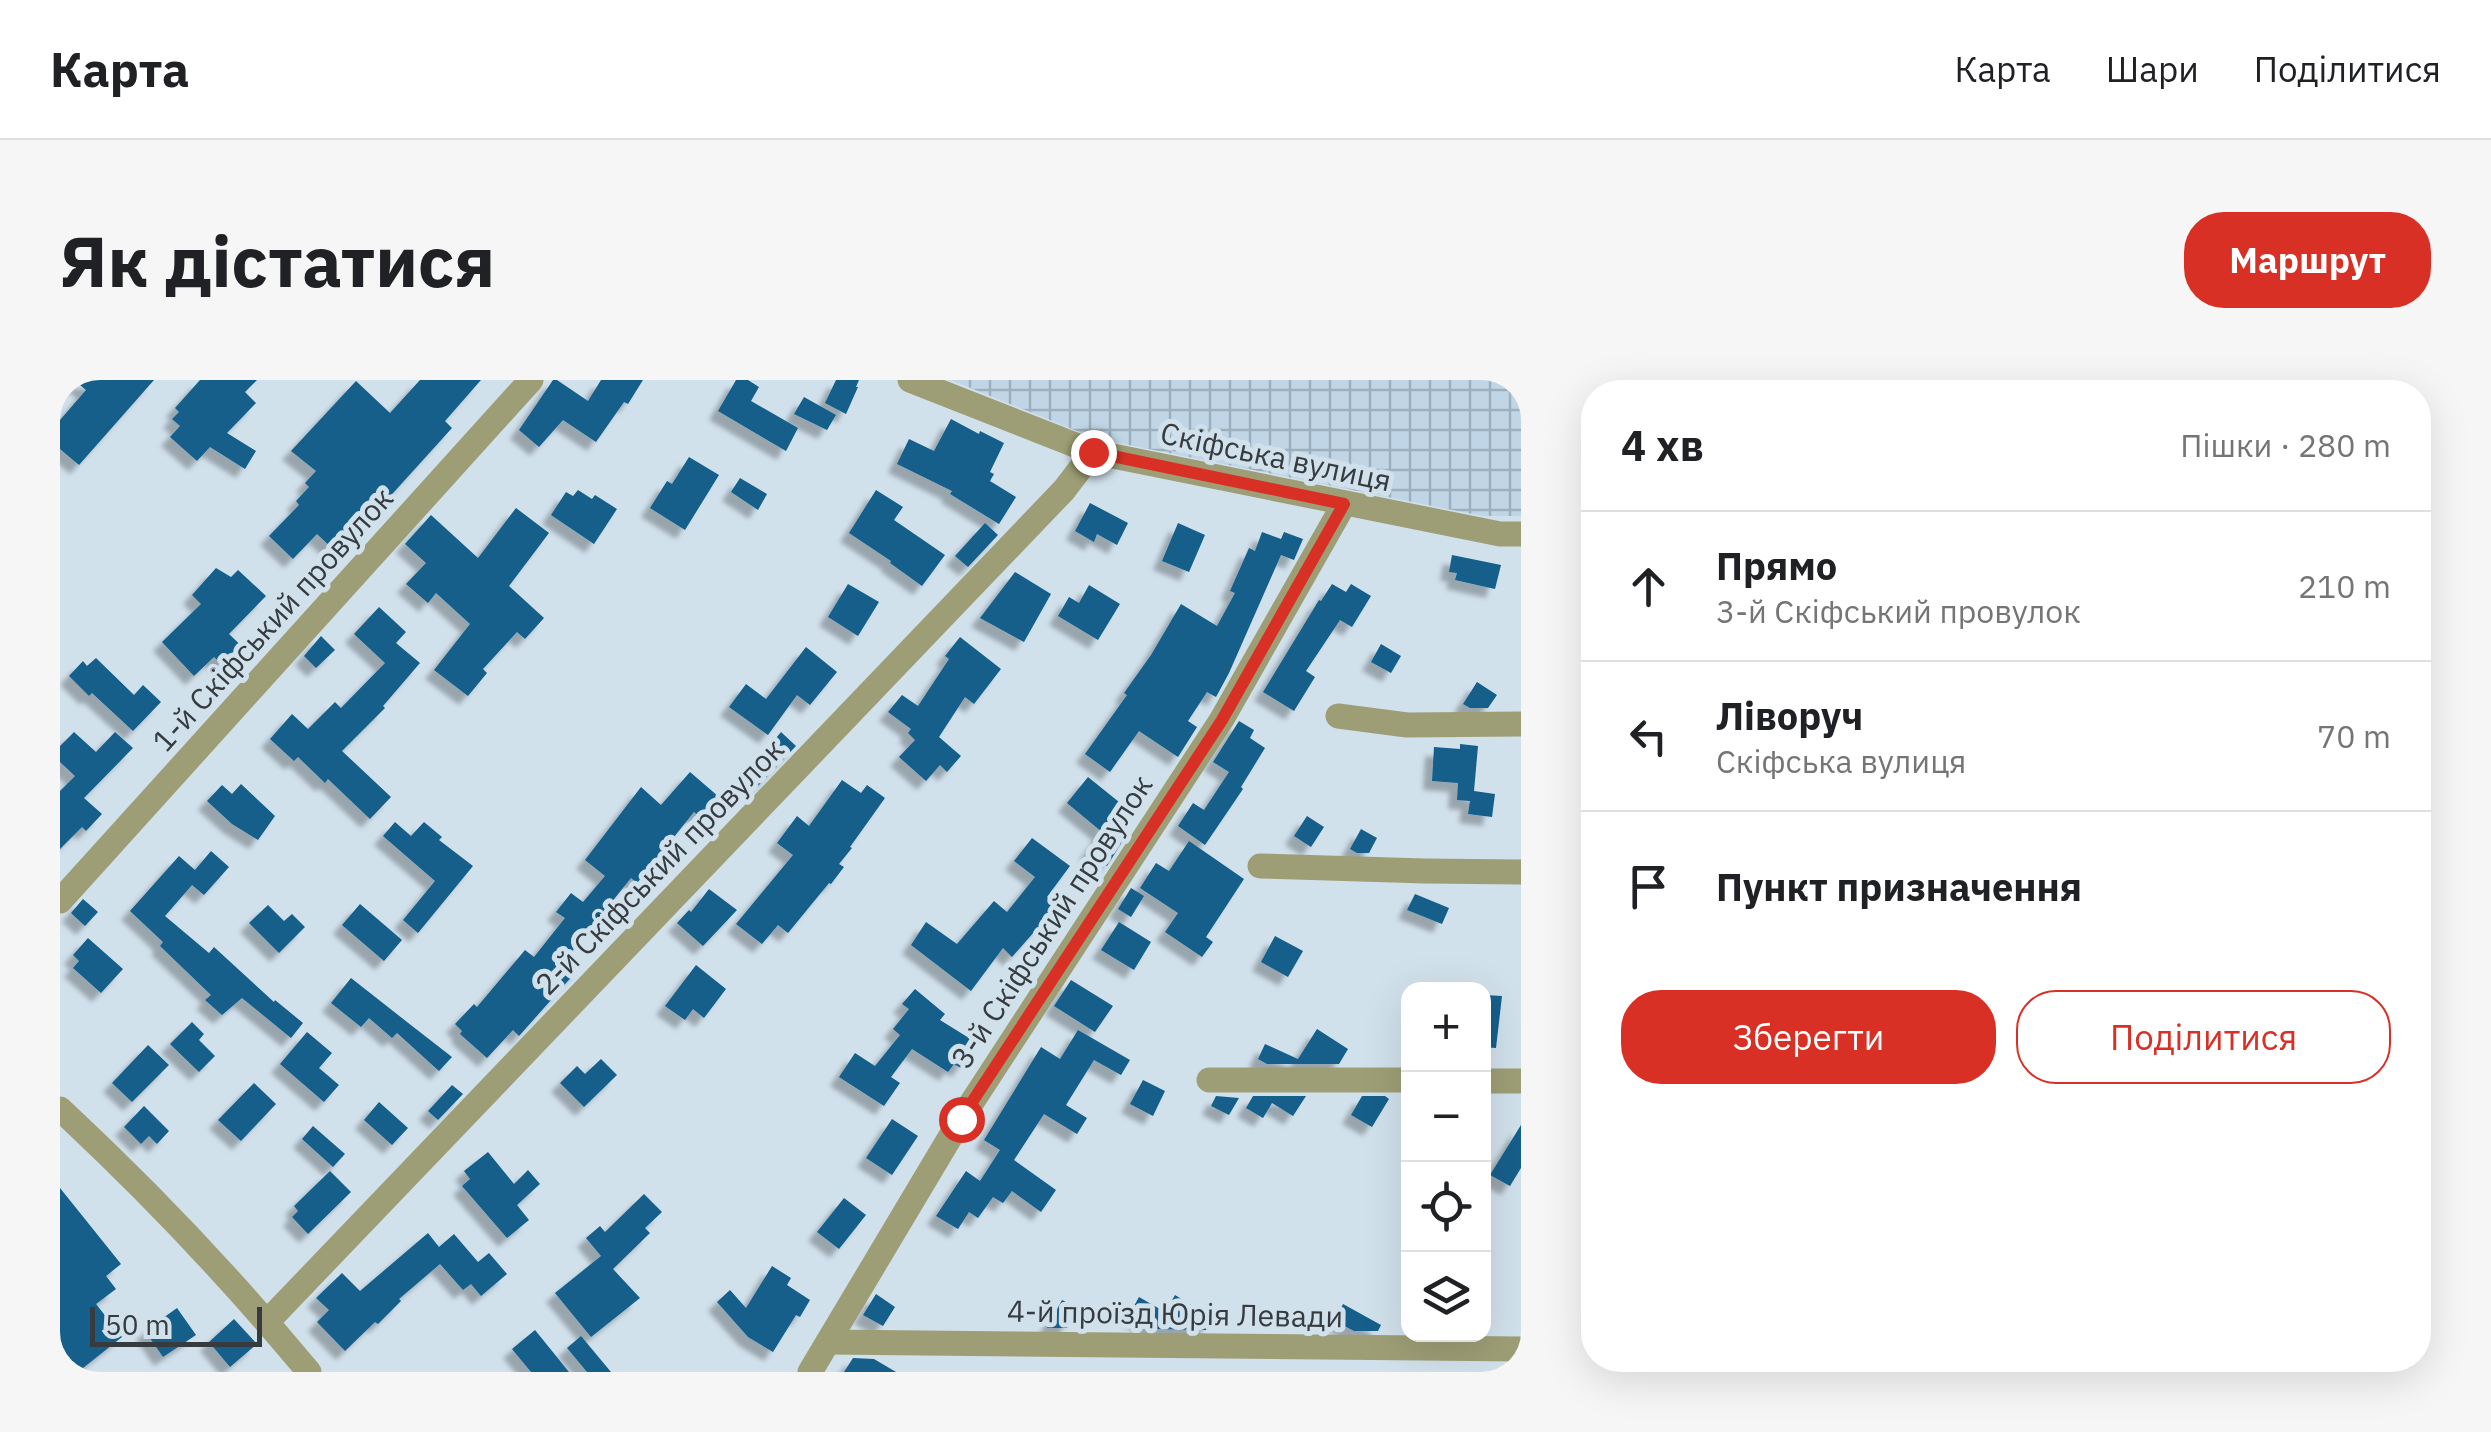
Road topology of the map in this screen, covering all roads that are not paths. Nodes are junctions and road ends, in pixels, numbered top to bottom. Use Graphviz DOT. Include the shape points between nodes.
graph roads {
  1 [pos="531,380"];
  2 [pos="910,380"];
  3 [pos="1093,452"];
  4 [pos="1344,504"];
  5 [pos="1521,534"];
  6 [pos="1338,716"];
  7 [pos="1521,724"];
  8 [pos="1260,866"];
  9 [pos="1521,872"];
  10 [pos="60,901"];
  11 [pos="1209,1080"];
  12 [pos="1401,1080"];
  13 [pos="1491,1080"];
  14 [pos="1521,1080"];
  15 [pos="60,1109"];
  16 [pos="268,1322"];
  17 [pos="828,1342"];
  18 [pos="1521,1349"];
  19 [pos="309,1372"];
  20 [pos="810,1372"];
  1 -- 10 [label="street, 1-й Скіфський провулок"];
  2 -- 3 [label="street, Скіфська вулиця"];
  3 -- 4 [label="street, Скіфська вулиця"];
  3 -- 16 [label="street, 2-й Скіфський провулок" via="1051,504"];
  4 -- 5 [label="street, Скіфська вулиця"];
  4 -- 17 [label="street, 3-й Скіфський провулок" via="1222,720 961,1119"];
  6 -- 7 [label="street"];
  8 -- 9 [label="street"];
  11 -- 12 [label="street"];
  13 -- 14 [label="street"];
  15 -- 16 [label="street"];
  16 -- 19 [label="street"];
  17 -- 18 [label="street, 4-й проїзд Юрія Левади"];
  17 -- 20 [label="street, 3-й Скіфський провулок"];
}
